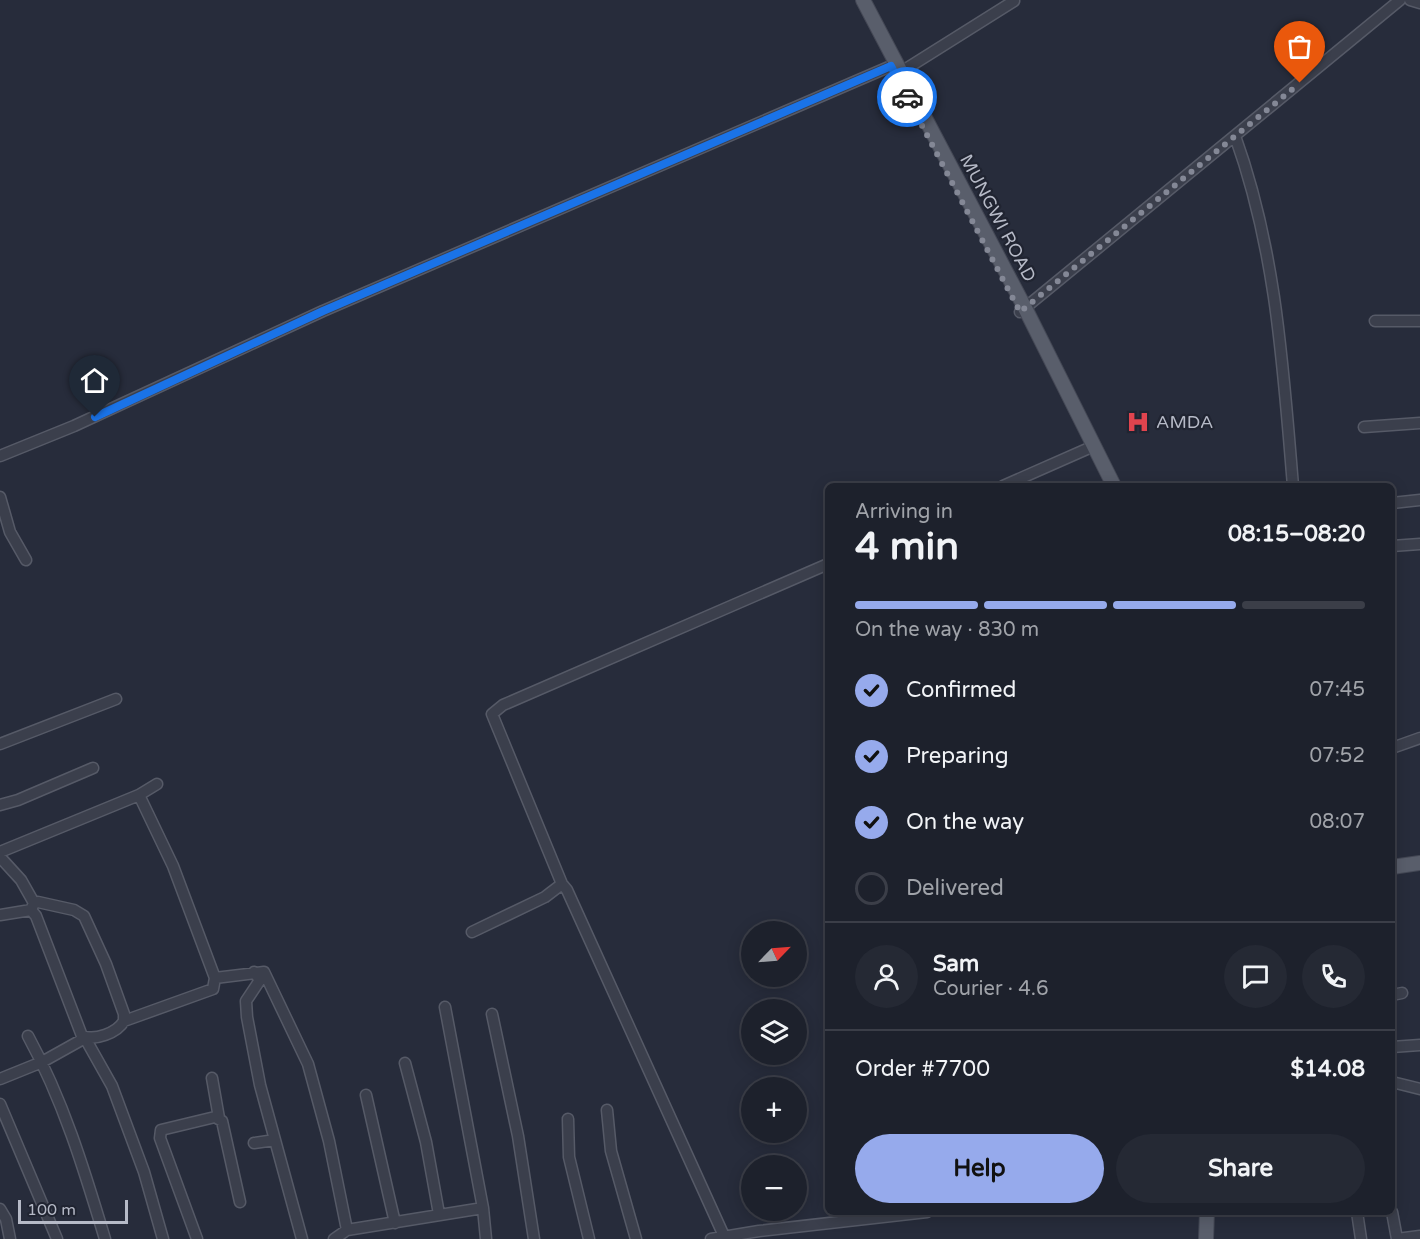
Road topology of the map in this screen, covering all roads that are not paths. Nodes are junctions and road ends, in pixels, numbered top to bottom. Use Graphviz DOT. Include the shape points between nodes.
graph roads {
  1 [pos="857,0"];
  2 [pos="863,0"];
  3 [pos="1400,0"];
  4 [pos="1410,0"];
  5 [pos="1014,1"];
  6 [pos="1420,3"];
  7 [pos="896,69"];
  8 [pos="1235,136"];
  9 [pos="1023,310"];
  10 [pos="1375,321"];
  11 [pos="1420,321"];
  12 [pos="1420,423"];
  13 [pos="1364,427"];
  14 [pos="1087,449"];
  15 [pos="0,456"];
  16 [pos="1010,483"];
  17 [pos="1104,483"];
  18 [pos="1112,483"];
  19 [pos="1293,483"];
  20 [pos="0,497"];
  21 [pos="1420,500"];
  22 [pos="1395,503"];
  23 [pos="1420,544"];
  24 [pos="1395,546"];
  25 [pos="26,560"];
  26 [pos="825,565"];
  27 [pos="116,699"];
  28 [pos="1420,738"];
  29 [pos="0,744"];
  30 [pos="1395,747"];
  31 [pos="93,768"];
  32 [pos="157,784"];
  33 [pos="139,795"];
  34 [pos="0,806"];
  35 [pos="0,854"];
  36 [pos="1420,863"];
  37 [pos="1395,867"];
  38 [pos="562,884"];
  39 [pos="32,906"];
  40 [pos="0,915"];
  41 [pos="472,932"];
  42 [pos="254,972"];
  43 [pos="215,978"];
  44 [pos="445,1007"];
  45 [pos="492,1014"];
  46 [pos="124,1021"];
  47 [pos="28,1036"];
  48 [pos="85,1038"];
  49 [pos="1420,1045"];
  50 [pos="1395,1047"];
  51 [pos="42,1062"];
  52 [pos="405,1063"];
  53 [pos="212,1078"];
  54 [pos="0,1079"];
  55 [pos="1395,1083"];
  56 [pos="1420,1089"];
  57 [pos="366,1095"];
  58 [pos="0,1104"];
  59 [pos="607,1110"];
  60 [pos="219,1118"];
  61 [pos="568,1119"];
  62 [pos="275,1140"];
  63 [pos="254,1143"];
  64 [pos="240,1202"];
  65 [pos="483,1208"];
  66 [pos="0,1209"];
  67 [pos="439,1214"];
  68 [pos="902,1215"];
  69 [pos="1207,1215"];
  70 [pos="1214,1215"];
  71 [pos="1357,1215"];
  72 [pos="1393,1215"];
  73 [pos="395,1223"];
  74 [pos="347,1230"];
  75 [pos="724,1236"];
  76 [pos="1420,1236"];
  77 [pos="10,1239"];
  78 [pos="57,1239"];
  79 [pos="105,1239"];
  80 [pos="163,1239"];
  81 [pos="197,1239"];
  82 [pos="302,1239"];
  83 [pos="334,1239"];
  84 [pos="486,1239"];
  85 [pos="534,1239"];
  86 [pos="589,1239"];
  87 [pos="636,1239"];
  88 [pos="711,1239"];
  89 [pos="1206,1239"];
  90 [pos="1213,1239"];
  91 [pos="1361,1239"];
  1 -- 7 [label="main road, MUNGWI ROAD"];
  2 -- 7 [label="main road, MUNGWI ROAD"];
  3 -- 8 [label="street"];
  4 -- 6 [label="street"];
  5 -- 7 [label="street"];
  7 -- 9 [label="main road, MUNGWI ROAD"];
  7 -- 15 [label="street" via="323,311"];
  8 -- 9 [label="street"];
  8 -- 19 [label="street" via="1267,246"];
  9 -- 14 [label="main road, MUNGWI ROAD"];
  9 -- 18 [label="main road, MUNGWI ROAD"];
  10 -- 11 [label="street"];
  12 -- 13 [label="street"];
  14 -- 16 [label="street"];
  14 -- 17 [label="main road, MUNGWI ROAD"];
  20 -- 25 [label="street" via="10,531"];
  21 -- 22 [label="street"];
  23 -- 24 [label="street"];
  26 -- 38 [label="street" via="503,705 492,714"];
  27 -- 29 [label="street"];
  28 -- 30 [label="street"];
  31 -- 34 [label="street"];
  32 -- 33 [label="street"];
  33 -- 35 [label="street"];
  33 -- 43 [label="street" via="173,866"];
  35 -- 39 [label="street" via="21,880"];
  36 -- 37 [label="main road"];
  38 -- 41 [label="street"];
  38 -- 75 [label="street"];
  39 -- 40 [label="street"];
  39 -- 46 [label="street" via="74,910 84,916 118,992"];
  39 -- 48 [label="street" via="76,1024"];
  42 -- 43 [label="street"];
  42 -- 62 [label="street" via="260,980 246,1001 247,1017"];
  42 -- 74 [label="street" via="264,972 308,1064"];
  43 -- 46 [label="street" via="213,989"];
  44 -- 65 [label="street"];
  45 -- 85 [label="street" via="518,1136"];
  46 -- 48 [label="street" via="108,1033"];
  47 -- 51 [label="street"];
  48 -- 51 [label="street"];
  48 -- 80 [label="street" via="112,1086 144,1172"];
  49 -- 50 [label="street"];
  51 -- 54 [label="street"];
  51 -- 79 [label="street" via="78,1148"];
  52 -- 67 [label="street" via="426,1142"];
  53 -- 60 [label="street"];
  55 -- 56 [label="street"];
  57 -- 73 [label="street"];
  58 -- 78 [label="street"];
  59 -- 87 [label="street" via="611,1151"];
  60 -- 64 [label="street"];
  60 -- 81 [label="street" via="159,1133"];
  61 -- 86 [label="street" via="570,1157"];
  62 -- 63 [label="street"];
  62 -- 82 [label="street"];
  65 -- 67 [label="street"];
  65 -- 84 [label="street"];
  66 -- 77 [label="street"];
  67 -- 73 [label="street"];
  68 -- 75 [label="street"];
  69 -- 89 [label="main road"];
  70 -- 90 [label="main road"];
  71 -- 91 [label="street"];
  72 -- 76 [label="street" via="1397,1239"];
  73 -- 74 [label="street"];
  74 -- 83 [label="street"];
  75 -- 88 [label="street"];
}
